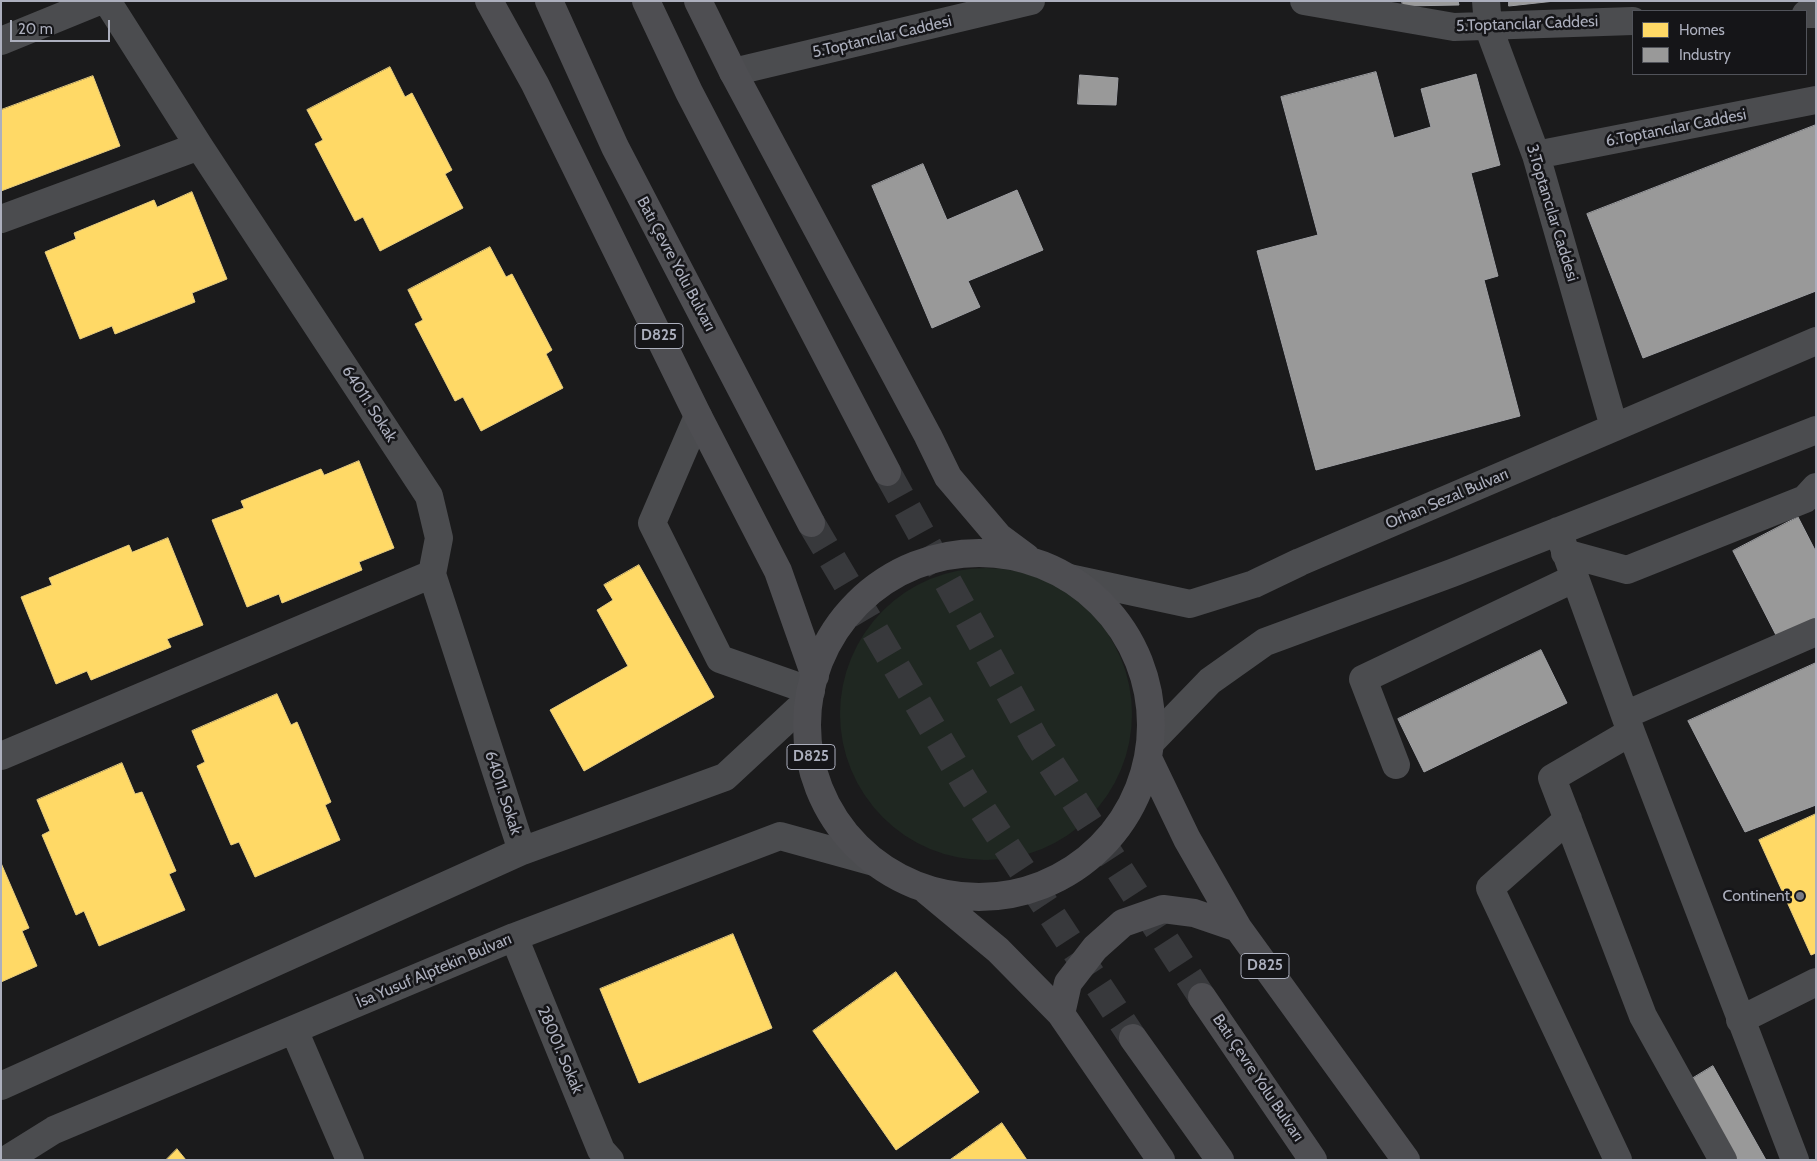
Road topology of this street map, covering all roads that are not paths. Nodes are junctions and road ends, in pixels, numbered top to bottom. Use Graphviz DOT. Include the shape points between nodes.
graph roads {
  1 [pos="99,1"];
  2 [pos="107,1"];
  3 [pos="489,1"];
  4 [pos="549,1"];
  5 [pos="646,1"];
  6 [pos="698,1"];
  7 [pos="1031,1"];
  8 [pos="1304,1"];
  9 [pos="1487,14"];
  10 [pos="1632,20"];
  11 [pos="1,41"];
  12 [pos="733,72"];
  13 [pos="1816,100"];
  14 [pos="199,146"];
  15 [pos="1536,156"];
  16 [pos="1,219"];
  17 [pos="1816,341"];
  18 [pos="698,416"];
  19 [pos="1614,427"];
  20 [pos="1816,430"];
  21 [pos="887,472"];
  22 [pos="1816,487"];
  23 [pos="811,523"];
  24 [pos="1562,542"];
  25 [pos="1029,559"];
  26 [pos="432,574"];
  27 [pos="1069,578"];
  28 [pos="1575,578"];
  29 [pos="1816,632"];
  30 [pos="811,689"];
  31 [pos="1628,724"];
  32 [pos="1150,750"];
  33 [pos="1,756"];
  34 [pos="1396,764"];
  35 [pos="1568,819"];
  36 [pos="522,851"];
  37 [pos="874,862"];
  38 [pos="926,890"];
  39 [pos="1238,928"];
  40 [pos="514,937"];
  41 [pos="1816,982"];
  42 [pos="1202,997"];
  43 [pos="1061,1014"];
  44 [pos="1740,1020"];
  45 [pos="294,1030"];
  46 [pos="1133,1038"];
  47 [pos="1,1086"];
  48 [pos="54,1130"];
  49 [pos="597,1156"];
  50 [pos="6,1160"];
  51 [pos="24,1160"];
  52 [pos="350,1160"];
  53 [pos="1161,1160"];
  54 [pos="1220,1160"];
  55 [pos="1313,1160"];
  56 [pos="1406,1160"];
  57 [pos="1618,1160"];
  58 [pos="1723,1160"];
  59 [pos="1795,1160"];
  1 -- 11 [label="street"];
  2 -- 14 [label="street, 64011. Sokak"];
  3 -- 18 [label="main road, D825" via="535,84"];
  4 -- 23 [label="main road, Batı Çevre Yolu Bulvarı" via="615,147"];
  5 -- 21 [label="main road" via="689,92"];
  6 -- 12 [label="main road, D825"];
  7 -- 12 [label="street, 5.Toptancılar Caddesi"];
  8 -- 9 [label="street, 5.Toptancılar Caddesi" via="1454,27"];
  9 -- 10 [label="street, 5.Toptancılar Caddesi"];
  9 -- 15 [label="street, 3.Toptancılar Caddesi"];
  12 -- 25 [label="main road, D825" via="948,477 998,537"];
  13 -- 15 [label="street, 6.Toptancılar Caddesi"];
  14 -- 16 [label="street"];
  14 -- 26 [label="street, 64011. Sokak" via="429,496 439,538"];
  15 -- 19 [label="street, 3.Toptancılar Caddesi"];
  17 -- 19 [label="street, Orhan Sezal Bulvarı"];
  18 -- 30 [label="main road, D825" via="778,571"];
  18 -- 30 [label="street" via="652,523 720,659"];
  19 -- 27 [label="street, Orhan Sezal Bulvarı" via="1254,584 1190,604"];
  20 -- 24 [label="street"];
  22 -- 24 [label="street" via="1805,499 1627,570"];
  24 -- 28 [label="street"];
  24 -- 32 [label="street" via="1452,573 1265,642 1210,681"];
  25 -- 27 [label="main road, D825"];
  25 -- 30 [label="main road, D825" via="986,552 935,558 889,577 850,609 822,652"];
  26 -- 33 [label="street"];
  26 -- 36 [label="street, 64011. Sokak"];
  27 -- 32 [label="main road, D825" via="1107,608 1134,648 1149,694"];
  28 -- 31 [label="street"];
  28 -- 34 [label="street" via="1363,679"];
  29 -- 31 [label="street"];
  30 -- 36 [label="street" via="725,777"];
  30 -- 37 [label="main road, D825" via="808,746 819,790 842,830"];
  31 -- 35 [label="street" via="1552,778"];
  31 -- 44 [label="street"];
  32 -- 38 [label="main road, D825" via="1139,793 1112,837 1074,871 1027,892 976,898"];
  32 -- 39 [label="main road, D825" via="1187,839"];
  35 -- 57 [label="street" via="1490,888"];
  35 -- 58 [label="street" via="1643,1016"];
  36 -- 47 [label="street"];
  37 -- 38 [label="main road, D825"];
  37 -- 40 [label="street, İsa Yusuf Alptekin Bulvarı" via="780,836"];
  38 -- 43 [label="main road, D825" via="998,950"];
  39 -- 43 [label="main road" via="1194,913 1163,909 1123,923 1095,948 1068,983"];
  39 -- 56 [label="main road, D825"];
  40 -- 45 [label="street, İsa Yusuf Alptekin Bulvarı"];
  40 -- 49 [label="street, 28001. Sokak"];
  41 -- 44 [label="street"];
  42 -- 55 [label="main road, Batı Çevre Yolu Bulvarı"];
  43 -- 53 [label="main road, D825"];
  44 -- 59 [label="street"];
  45 -- 48 [label="street, İsa Yusuf Alptekin Bulvarı"];
  45 -- 52 [label="street"];
  46 -- 54 [label="main road"];
  48 -- 50 [label="street, İsa Yusuf Alptekin Bulvarı"];
  48 -- 51 [label="street"];
}
